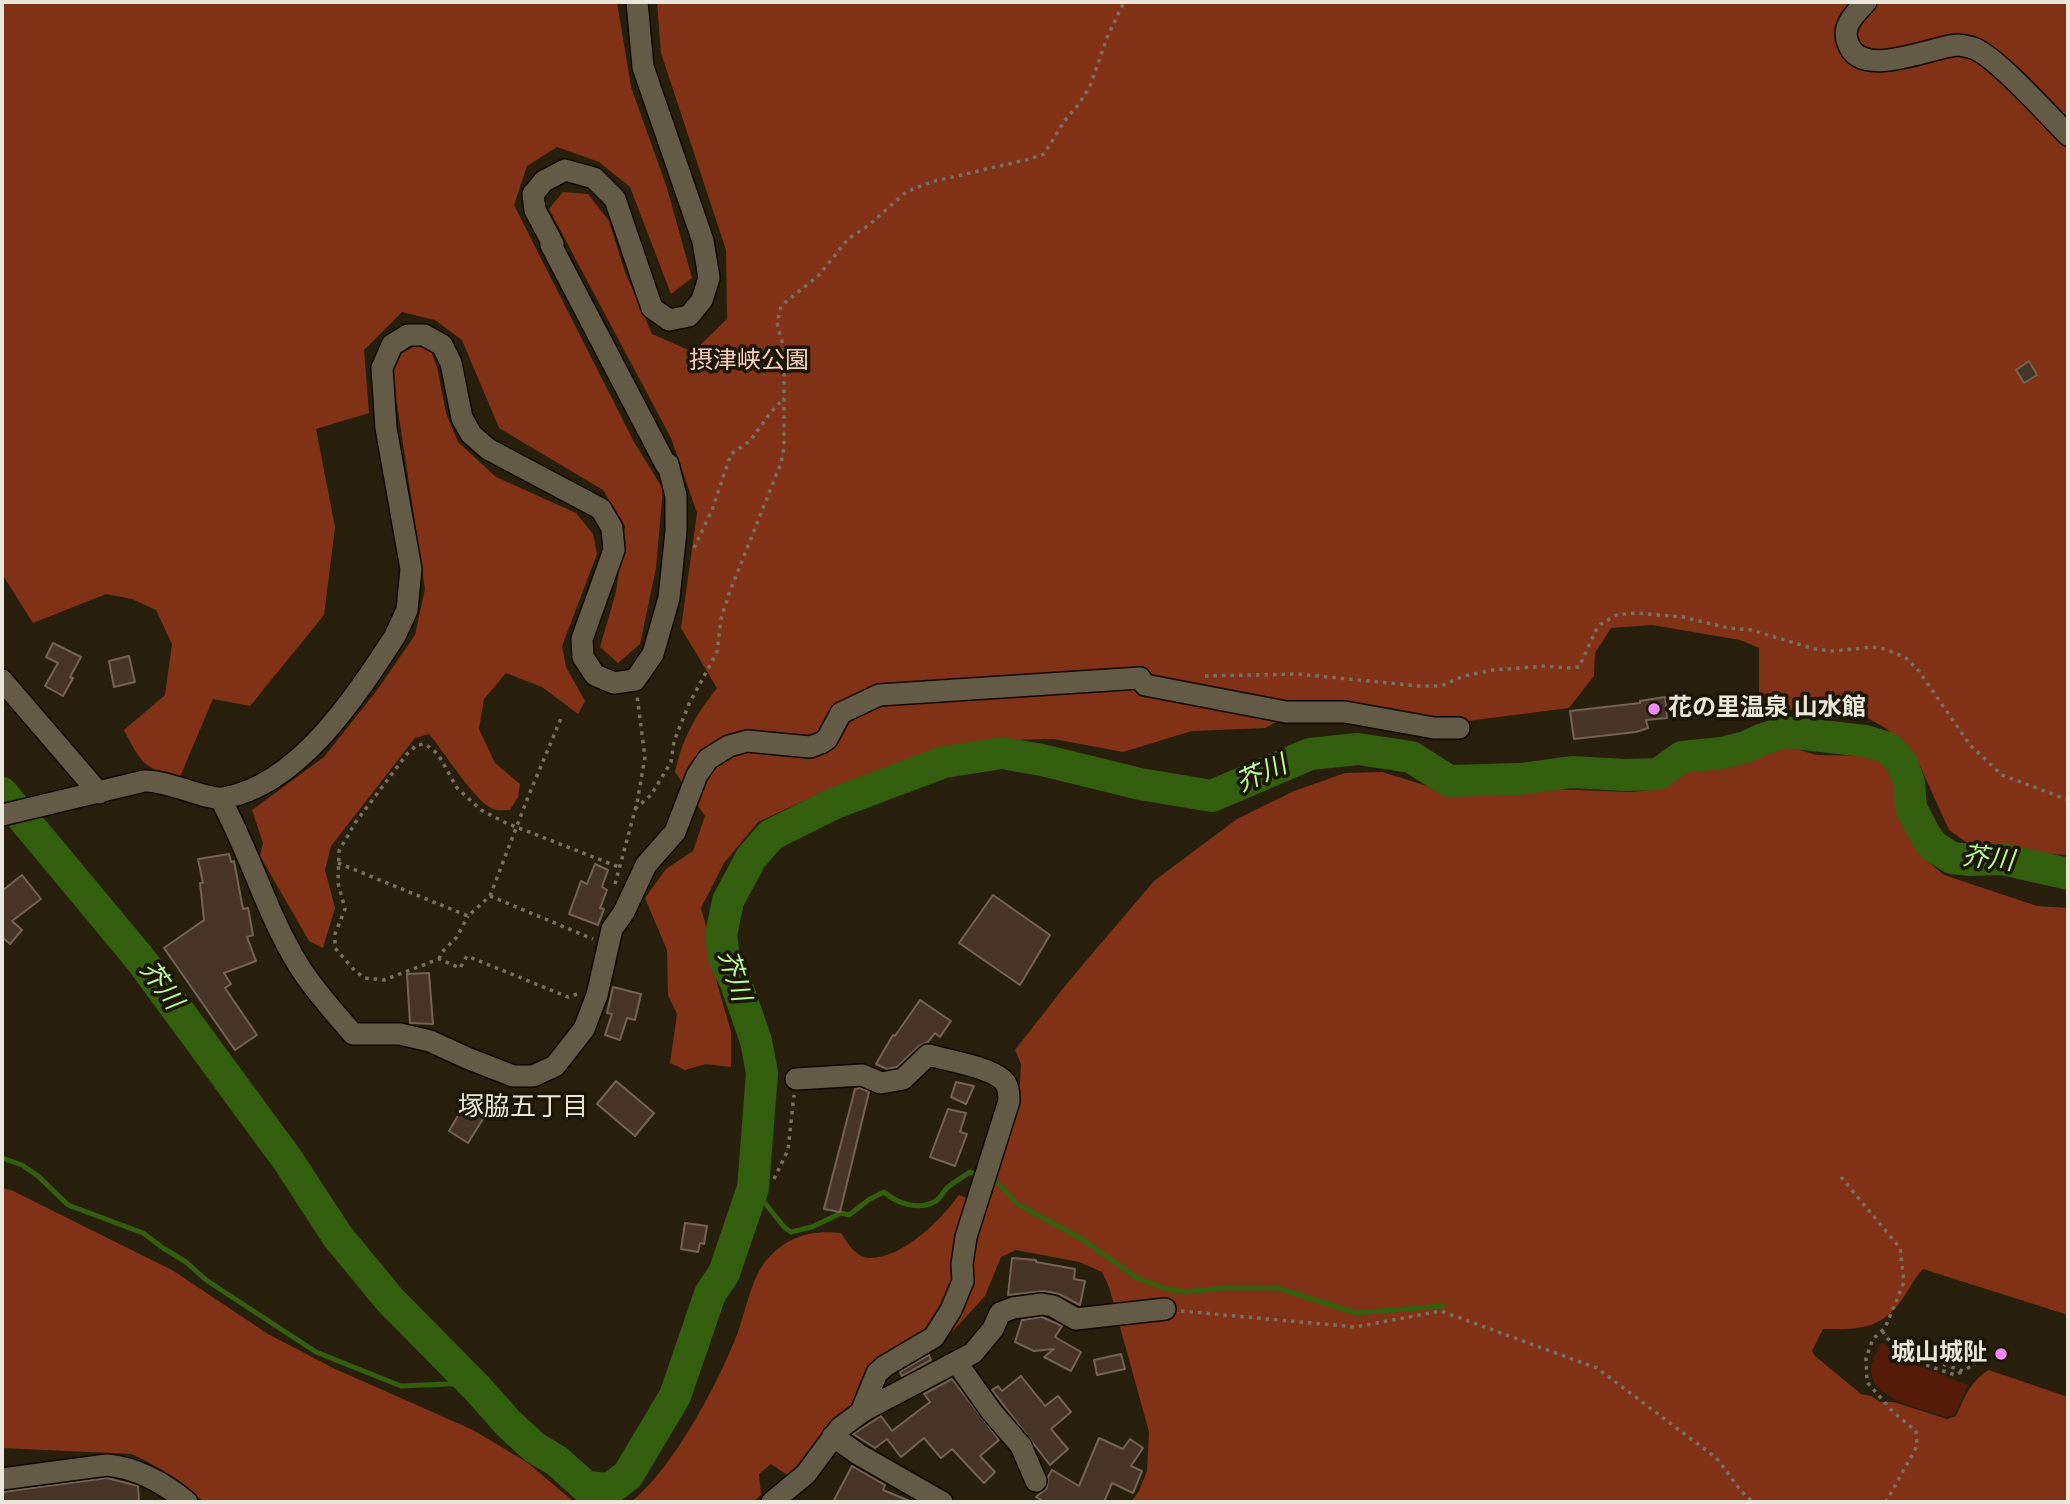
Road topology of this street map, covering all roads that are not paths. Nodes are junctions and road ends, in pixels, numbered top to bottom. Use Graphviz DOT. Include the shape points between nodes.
graph roads {
  1 [pos="637,2"];
  2 [pos="1866,2"];
  3 [pos="2068,135"];
  4 [pos="2,680"];
  5 [pos="1459,728"];
  6 [pos="77,768"];
  7 [pos="99,793"];
  8 [pos="72,797"];
  9 [pos="220,798"];
  10 [pos="2,815"];
  11 [pos="796,1079"];
  12 [pos="1165,1309"];
  13 [pos="957,1363"];
  14 [pos="861,1412"];
  15 [pos="833,1436"];
  16 [pos="2,1479"];
  17 [pos="1036,1481"];
  18 [pos="187,1502"];
  19 [pos="772,1502"];
  20 [pos="942,1502"];
  1 -- 9 [label="street" via="643,67 703,241 709,278 702,300 689,316 669,320 652,308 615,199 594,178 565,170 544,181 533,194 551,245 668,464 676,496 676,531 668,598 653,654 635,680 614,683 595,675 583,657 582,639 614,550 612,528 601,509 488,449 471,434 462,418 451,363 442,345 425,335 408,335 392,345 382,368 386,428 411,569 410,597 402,624 346,707 314,744 265,782"];
  2 -- 3 [label="street" via="1846,27 1851,50 1876,61 1958,45 1973,48"];
  4 -- 6 [label="street"];
  5 -- 9 [label="street" via="1345,712 1286,712 1173,692 1145,685 1140,678 879,695 841,713 827,739 810,747 747,741 729,747 708,760 697,775 675,832 646,865 612,929 584,1029 555,1066 533,1076 513,1076 430,1041 400,1034 353,1034 298,965"];
  6 -- 7 [label="street"];
  6 -- 8 [label="street" via="79,783"];
  7 -- 8 [label="street"];
  7 -- 9 [label="street" via="152,780"];
  8 -- 10 [label="street"];
  11 -- 14 [label="street" via="862,1075 881,1083 903,1079 928,1055 990,1072 1008,1089 1009,1101 966,1237 963,1280 951,1310 925,1344 877,1373"];
  12 -- 13 [label="street" via="1076,1319 1053,1306 1013,1308 1000,1313 973,1353"];
  13 -- 14 [label="street"];
  13 -- 17 [label="street" via="1021,1446"];
  14 -- 15 [label="street"];
  15 -- 19 [label="street" via="806,1474"];
  15 -- 20 [label="street"];
  16 -- 18 [label="street" via="120,1466 152,1478"];
}
